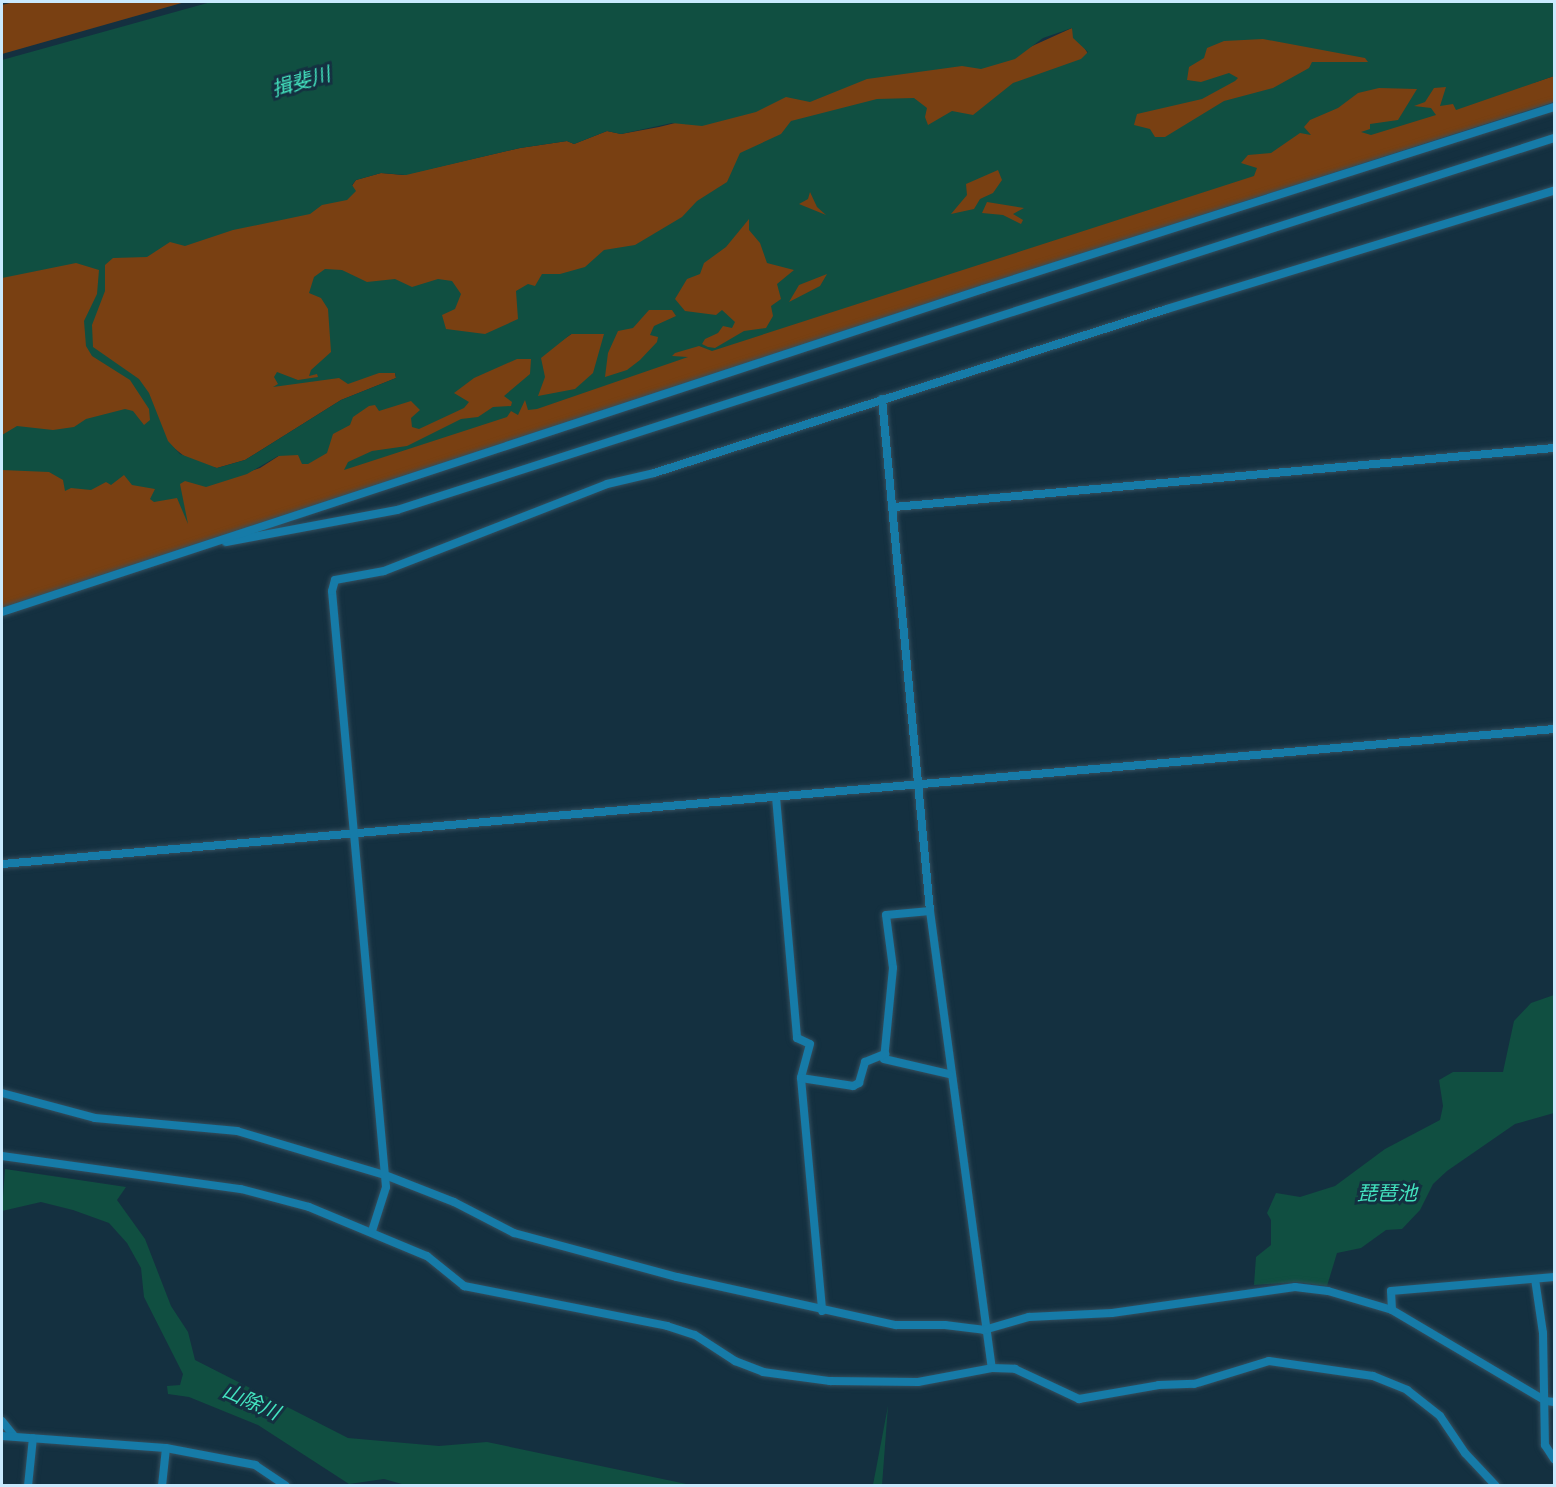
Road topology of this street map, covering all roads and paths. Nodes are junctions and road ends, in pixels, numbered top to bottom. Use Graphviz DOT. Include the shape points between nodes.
graph roads {
  1 [pos="1554,107"];
  2 [pos="1554,138"];
  3 [pos="1554,192"];
  4 [pos="882,399"];
  5 [pos="1554,448"];
  6 [pos="894,507"];
  7 [pos="202,546"];
  8 [pos="2,612"];
  9 [pos="1554,729"];
  10 [pos="917,784"];
  11 [pos="776,797"];
  12 [pos="355,833"];
  13 [pos="2,864"];
  14 [pos="930,911"];
  15 [pos="885,1054"];
  16 [pos="949,1074"];
  17 [pos="801,1078"];
  18 [pos="2,1093"];
  19 [pos="2,1156"];
  20 [pos="385,1175"];
  21 [pos="372,1231"];
  22 [pos="1554,1277"];
  23 [pos="1535,1279"];
  24 [pos="1392,1310"];
  25 [pos="822,1311"];
  26 [pos="984,1330"];
  27 [pos="992,1368"];
  28 [pos="1542,1399"];
  29 [pos="1554,1402"];
  30 [pos="2,1420"];
  31 [pos="2,1436"];
  32 [pos="14,1436"];
  33 [pos="33,1438"];
  34 [pos="166,1448"];
  35 [pos="1554,1459"];
  36 [pos="28,1485"];
  37 [pos="162,1485"];
  38 [pos="286,1485"];
  39 [pos="1496,1485"];
  1 -- 7 [label="street" via="983,289"];
  2 -- 7 [label="street" via="397,510"];
  3 -- 4 [label="street"];
  4 -- 6 [label="street"];
  4 -- 12 [label="street" via="654,473 607,484 384,571 336,580 332,591"];
  5 -- 6 [label="street"];
  6 -- 10 [label="street"];
  7 -- 8 [label="street"];
  9 -- 10 [label="street"];
  10 -- 11 [label="street"];
  10 -- 14 [label="street"];
  11 -- 12 [label="street"];
  11 -- 17 [label="street" via="797,1038 810,1044"];
  12 -- 13 [label="street"];
  12 -- 20 [label="street"];
  14 -- 15 [label="street" via="886,915 893,968"];
  14 -- 16 [label="street"];
  15 -- 16 [label="street" via="884,1059"];
  15 -- 17 [label="street" via="864,1062 859,1083 853,1086"];
  16 -- 26 [label="street"];
  17 -- 25 [label="street"];
  18 -- 20 [label="street" via="95,1118 237,1131"];
  19 -- 21 [label="street" via="241,1189 309,1207"];
  20 -- 21 [label="street" via="386,1187"];
  20 -- 25 [label="street" via="454,1202 514,1233"];
  21 -- 27 [label="street" via="428,1256 464,1286 667,1326 695,1335 735,1361 763,1372 830,1381 918,1382"];
  22 -- 23 [label="street"];
  23 -- 24 [label="street" via="1391,1291"];
  23 -- 28 [label="street" via="1543,1334"];
  24 -- 26 [label="street" via="1328,1291 1295,1287 1112,1313 1029,1317"];
  24 -- 28 [label="street"];
  25 -- 26 [label="street" via="896,1325"];
  26 -- 27 [label="street"];
  27 -- 39 [label="street" via="1015,1369 1079,1399 1159,1385 1194,1384 1269,1361 1373,1376 1407,1390 1440,1416 1465,1453"];
  28 -- 29 [label="street"];
  28 -- 35 [label="street" via="1545,1445"];
  30 -- 32 [label="street"];
  31 -- 32 [label="street"];
  32 -- 33 [label="street"];
  33 -- 34 [label="street"];
  33 -- 36 [label="street"];
  34 -- 37 [label="street"];
  34 -- 38 [label="street" via="255,1465"];
}
